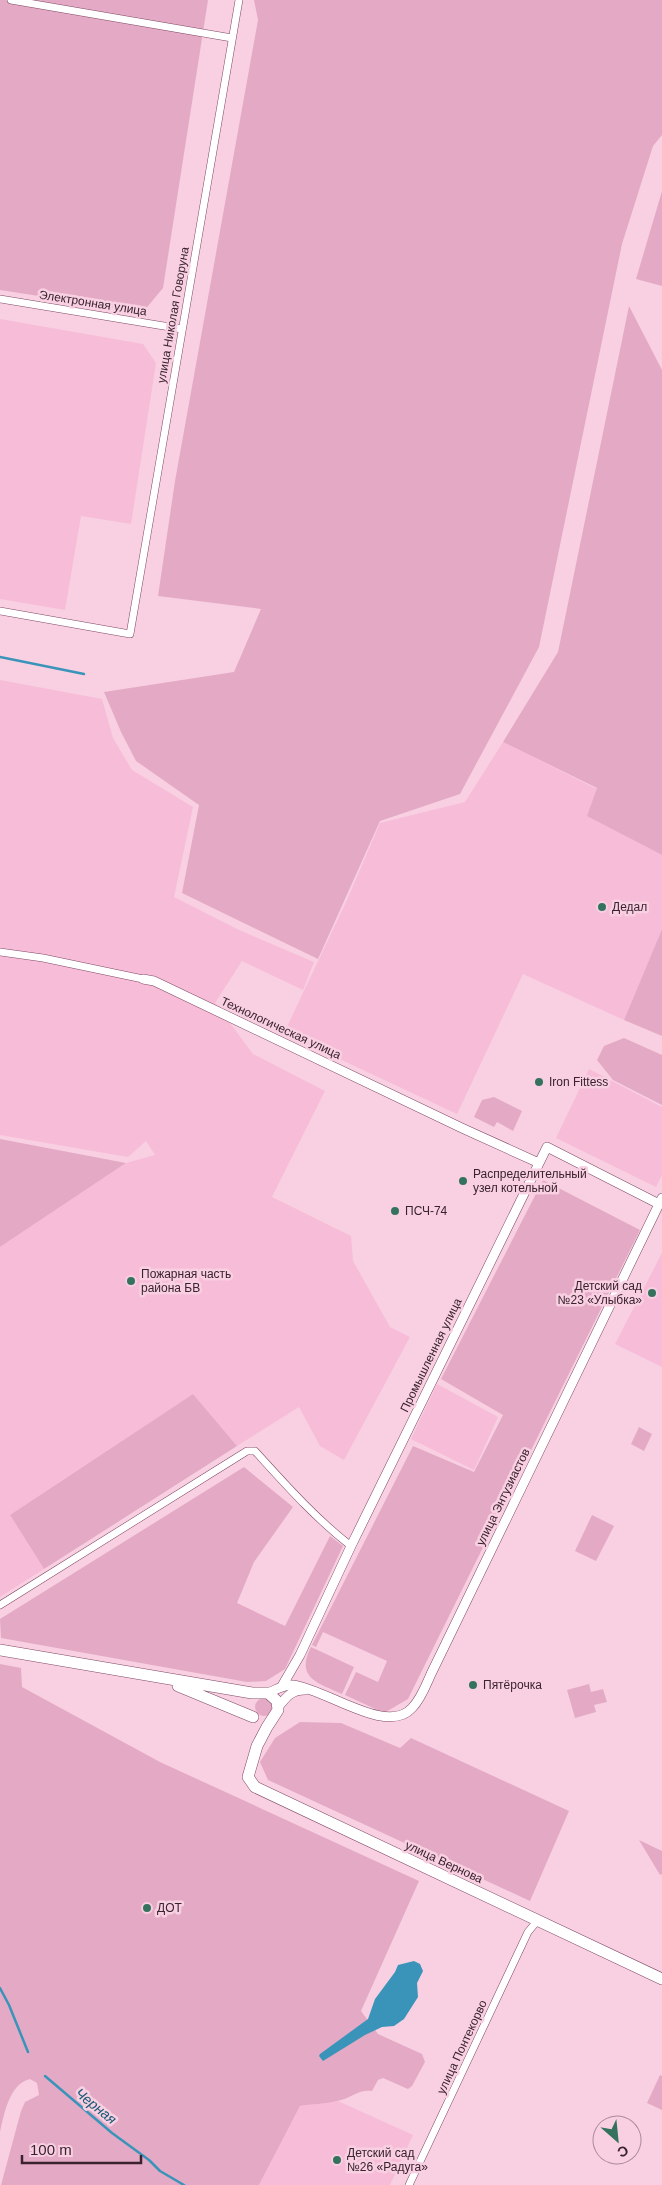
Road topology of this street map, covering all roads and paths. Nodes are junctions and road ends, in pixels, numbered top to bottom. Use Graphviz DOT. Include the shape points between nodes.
graph roads {
  1 [pos="11,0"];
  2 [pos="239,0"];
  3 [pos="232,38"];
  4 [pos="0,299"];
  5 [pos="182,329"];
  6 [pos="0,614"];
  7 [pos="0,952"];
  8 [pos="143,979"];
  9 [pos="539,1163"];
  10 [pos="661,1203"];
  11 [pos="352,1546"];
  12 [pos="0,1605"];
  13 [pos="0,1650"];
  14 [pos="160,1678"];
  15 [pos="282,1686"];
  16 [pos="312,1689"];
  17 [pos="264,1693"];
  18 [pos="279,1706"];
  19 [pos="255,1718"];
  20 [pos="271,1720"];
  21 [pos="257,1746"];
  22 [pos="538,1920"];
  23 [pos="662,1979"];
  24 [pos="408,2185"];
  1 -- 3 [label="street"];
  2 -- 3 [label="street, улица Николая Говоруна"];
  3 -- 5 [label="street, улица Николая Говоруна"];
  4 -- 5 [label="street, Электронная улица"];
  5 -- 6 [label="street, улица Николая Говоруна" via="130,634"];
  7 -- 8 [label="street, Технологическая улица"];
  8 -- 9 [label="street, Технологическая улица"];
  9 -- 10 [label="street, Промышленная улица" via="547,1147"];
  9 -- 11 [label="street, Промышленная улица"];
  10 -- 16 [label="street, улица Энтузиастов" via="412,1710 398,1717 385,1718"];
  11 -- 12 [label="street" via="299,1500 255,1451 247,1451"];
  11 -- 15 [label="street, Промышленная улица"];
  13 -- 14 [label="main road"];
  14 -- 17 [label="main road"];
  14 -- 19 [label="main road"];
  15 -- 16 [label="street, улица Энтузиастов"];
  15 -- 17 [label="street, улица Энтузиастов"];
  16 -- 18 [label="street" via="288,1694"];
  17 -- 18 [label="main road" via="274,1696"];
  17 -- 19 [label="main road" via="250,1701 249,1708"];
  18 -- 20 [label="main road"];
  19 -- 20 [label="main road" via="262,1722"];
  19 -- 21 [label="main road, улица Вернова" via="259,1732"];
  20 -- 21 [label="main road, улица Вернова"];
  21 -- 22 [label="main road, улица Вернова" via="249,1771 250,1782 255,1787"];
  22 -- 23 [label="main road, улица Вернова"];
  22 -- 24 [label="street, улица Понтекорво" via="528,1932"];
}
